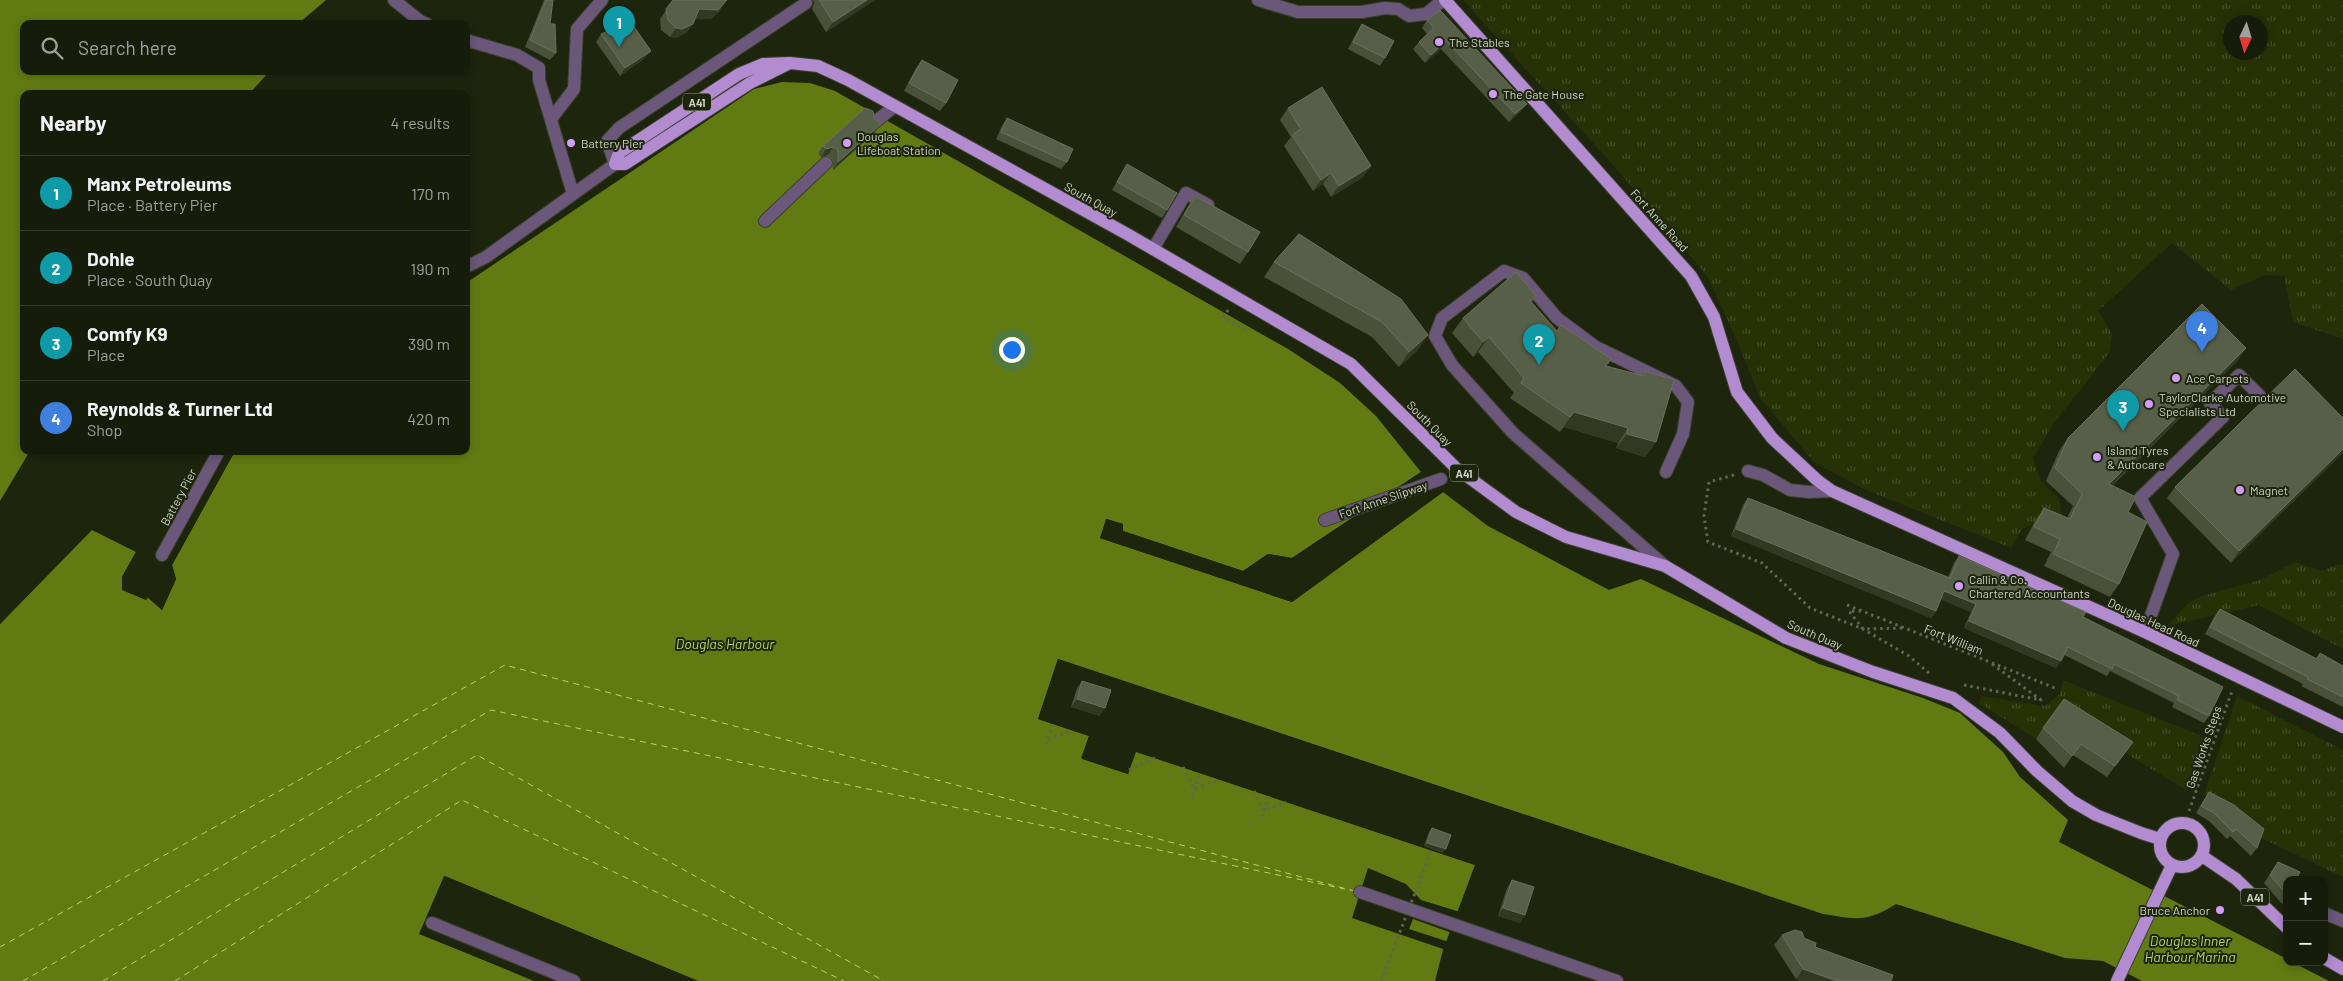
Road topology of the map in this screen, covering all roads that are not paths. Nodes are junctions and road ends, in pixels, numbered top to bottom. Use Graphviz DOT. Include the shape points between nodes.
graph roads {
  1 [pos="394,0"];
  2 [pos="602,0"];
  3 [pos="1258,0"];
  4 [pos="1444,0"];
  5 [pos="806,3"];
  6 [pos="421,20"];
  7 [pos="470,41"];
  8 [pos="895,106"];
  9 [pos="551,119"];
  10 [pos="878,119"];
  11 [pos="615,164"];
  12 [pos="826,164"];
  13 [pos="573,194"];
  14 [pos="1219,212"];
  15 [pos="765,221"];
  16 [pos="1153,250"];
  17 [pos="470,264"];
  18 [pos="2260,396"];
  19 [pos="217,455"];
  20 [pos="1748,471"];
  21 [pos="1666,472"];
  22 [pos="1441,479"];
  23 [pos="1817,480"];
  24 [pos="1832,492"];
  25 [pos="1325,520"];
  26 [pos="162,555"];
  27 [pos="1665,566"];
  28 [pos="2144,632"];
  29 [pos="2343,727"];
  30 [pos="2160,839"];
  31 [pos="2202,856"];
  32 [pos="2172,866"];
  33 [pos="1360,892"];
  34 [pos="2328,915"];
  35 [pos="2343,921"];
  36 [pos="432,923"];
  37 [pos="2283,924"];
  38 [pos="2328,960"];
  39 [pos="2343,968"];
  40 [pos="2120,976"];
  41 [pos="574,981"];
  42 [pos="1617,981"];
  1 -- 6 [label="street"];
  2 -- 9 [label="street" via="577,29 574,89"];
  3 -- 4 [label="street" via="1298,12 1362,12 1385,8 1398,9 1409,16 1426,14"];
  4 -- 23 [label="main road, Fort Anne Road" via="1692,276 1714,317 1737,392 1772,438"];
  5 -- 11 [label="street" via="619,128 607,141"];
  7 -- 9 [label="street" via="517,55 539,68 539,80"];
  8 -- 10 [label="street"];
  8 -- 11 [label="main road, South Quay / A41" via="818,66 762,64 739,74 619,153"];
  8 -- 16 [label="main road, South Quay / A41"];
  9 -- 13 [label="street"];
  11 -- 13 [label="street"];
  12 -- 15 [label="street"];
  13 -- 17 [label="street" via="486,257"];
  14 -- 16 [label="street" via="1186,193"];
  16 -- 27 [label="main road, South Quay / A41" via="1351,364 1456,468 1516,512 1566,537"];
  18 -- 28 [label="street" via="2238,374 2210,403 2224,417 2140,498 2172,554"];
  19 -- 26 [label="street, Battery Pier"];
  20 -- 24 [label="street" via="1763,475 1790,490"];
  21 -- 27 [label="street" via="1683,434 1688,402 1676,386 1596,347 1557,318 1523,278 1504,270 1442,318 1435,336 1452,365 1513,433"];
  22 -- 25 [label="street, Fort Anne Slipway"];
  23 -- 24 [label="main road, Douglas Head Road"];
  24 -- 28 [label="main road, Douglas Head Road"];
  27 -- 30 [label="main road, South Quay / A41" via="1786,638 1952,698 2000,733 2072,801 2096,815"];
  28 -- 29 [label="main road, Douglas Head Road"];
  30 -- 31 [label="main road" via="2170,827 2188,823 2196,827 2204,840"];
  30 -- 32 [label="main road" via="2163,857"];
  31 -- 32 [label="main road" via="2187,867"];
  31 -- 37 [label="main road, A41" via="2236,879"];
  32 -- 40 [label="main road"];
  33 -- 42 [label="street"];
  34 -- 35 [label="street"];
  36 -- 41 [label="street"];
  38 -- 39 [label="main road"];
}
